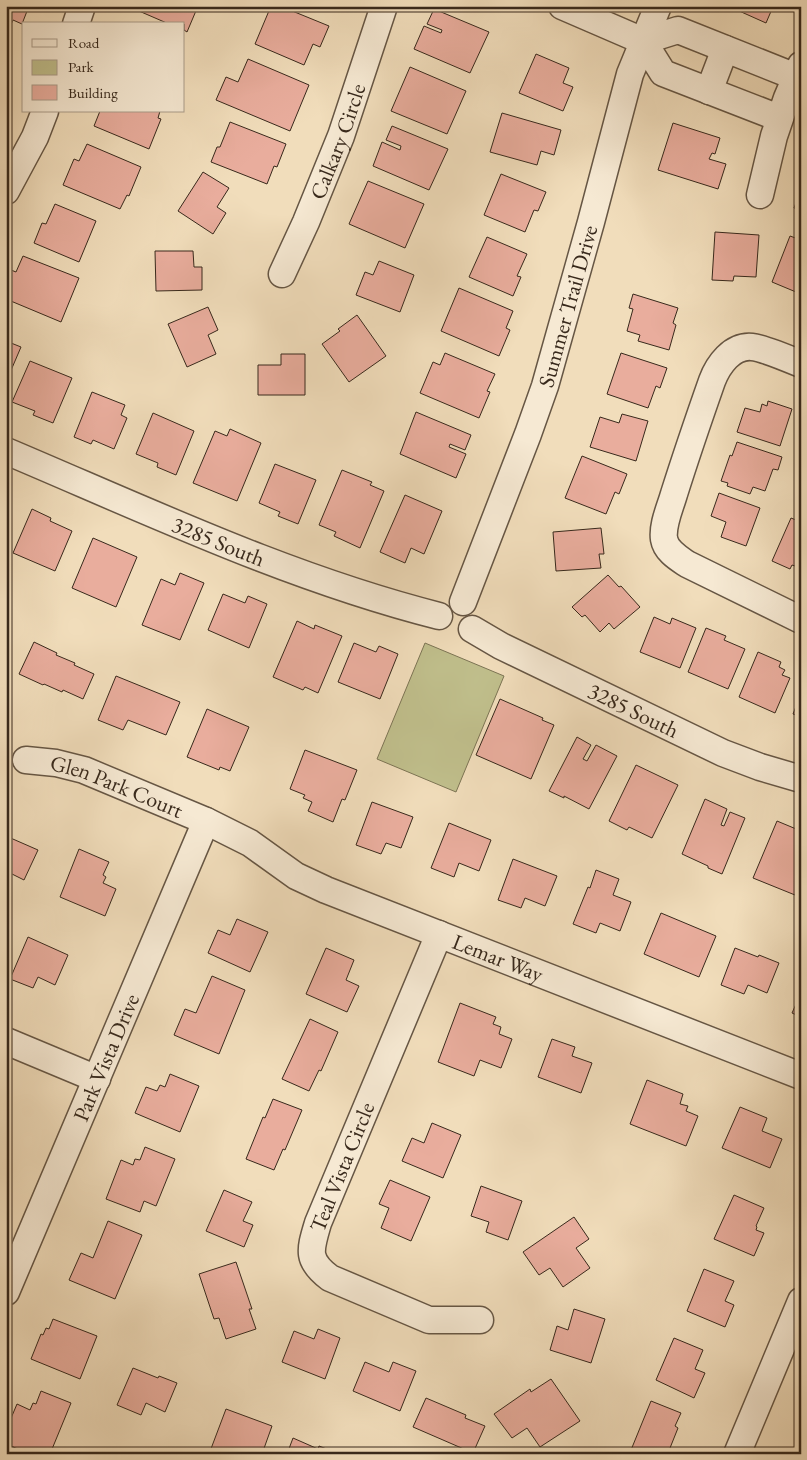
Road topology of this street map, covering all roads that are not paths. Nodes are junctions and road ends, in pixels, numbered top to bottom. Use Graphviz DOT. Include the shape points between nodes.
graph roads {
  1 [pos="82,6"];
  2 [pos="384,6"];
  3 [pos="562,6"];
  4 [pos="658,6"];
  5 [pos="77,22"];
  6 [pos="643,41"];
  7 [pos="725,49"];
  8 [pos="798,71"];
  9 [pos="710,91"];
  10 [pos="46,112"];
  11 [pos="779,118"];
  12 [pos="6,191"];
  13 [pos="760,195"];
  14 [pos="282,274"];
  15 [pos="801,364"];
  16 [pos="6,450"];
  17 [pos="463,602"];
  18 [pos="439,616"];
  19 [pos="801,620"];
  20 [pos="472,629"];
  21 [pos="26,760"];
  22 [pos="801,779"];
  23 [pos="206,821"];
  24 [pos="439,934"];
  25 [pos="6,1041"];
  26 [pos="801,1076"];
  27 [pos="96,1079"];
  28 [pos="6,1292"];
  29 [pos="801,1301"];
  30 [pos="480,1320"];
  31 [pos="737,1454"];
  1 -- 5 [label="street"];
  2 -- 14 [label="street, Calkary Circle" via="341,136"];
  3 -- 6 [label="street"];
  4 -- 6 [label="street, Summer Trail Drive"];
  6 -- 7 [label="street" via="678,30"];
  6 -- 9 [label="street" via="662,73"];
  6 -- 17 [label="street, Summer Trail Drive" via="630,74 544,386"];
  7 -- 8 [label="street"];
  7 -- 9 [label="street"];
  8 -- 11 [label="street"];
  9 -- 11 [label="street"];
  10 -- 12 [label="street"];
  11 -- 13 [label="street"];
  15 -- 19 [label="street" via="751,347 741,348 723,360 716,370 665,524 664,541 669,550 687,564"];
  16 -- 18 [label="street, 3285 South" via="271,563 392,604"];
  17 -- 18 [label="street" via="447,603"];
  17 -- 20 [label="street" via="474,614"];
  18 -- 20 [label="street" via="439,624 450,636 466,635"];
  20 -- 22 [label="street, 3285 South" via="723,753"];
  21 -- 23 [label="street, Glen Park Court" via="84,770"];
  23 -- 24 [label="street, Lemar Way" via="250,843 296,876"];
  23 -- 27 [label="street, Park Vista Drive"];
  24 -- 26 [label="street, Lemar Way"];
  24 -- 30 [label="street, Teal Vista Circle" via="318,1223 312,1243 312,1258 318,1269 330,1278 429,1320"];
  25 -- 27 [label="street"];
  27 -- 28 [label="street, Park Vista Drive"];
  29 -- 31 [label="street"];
}
